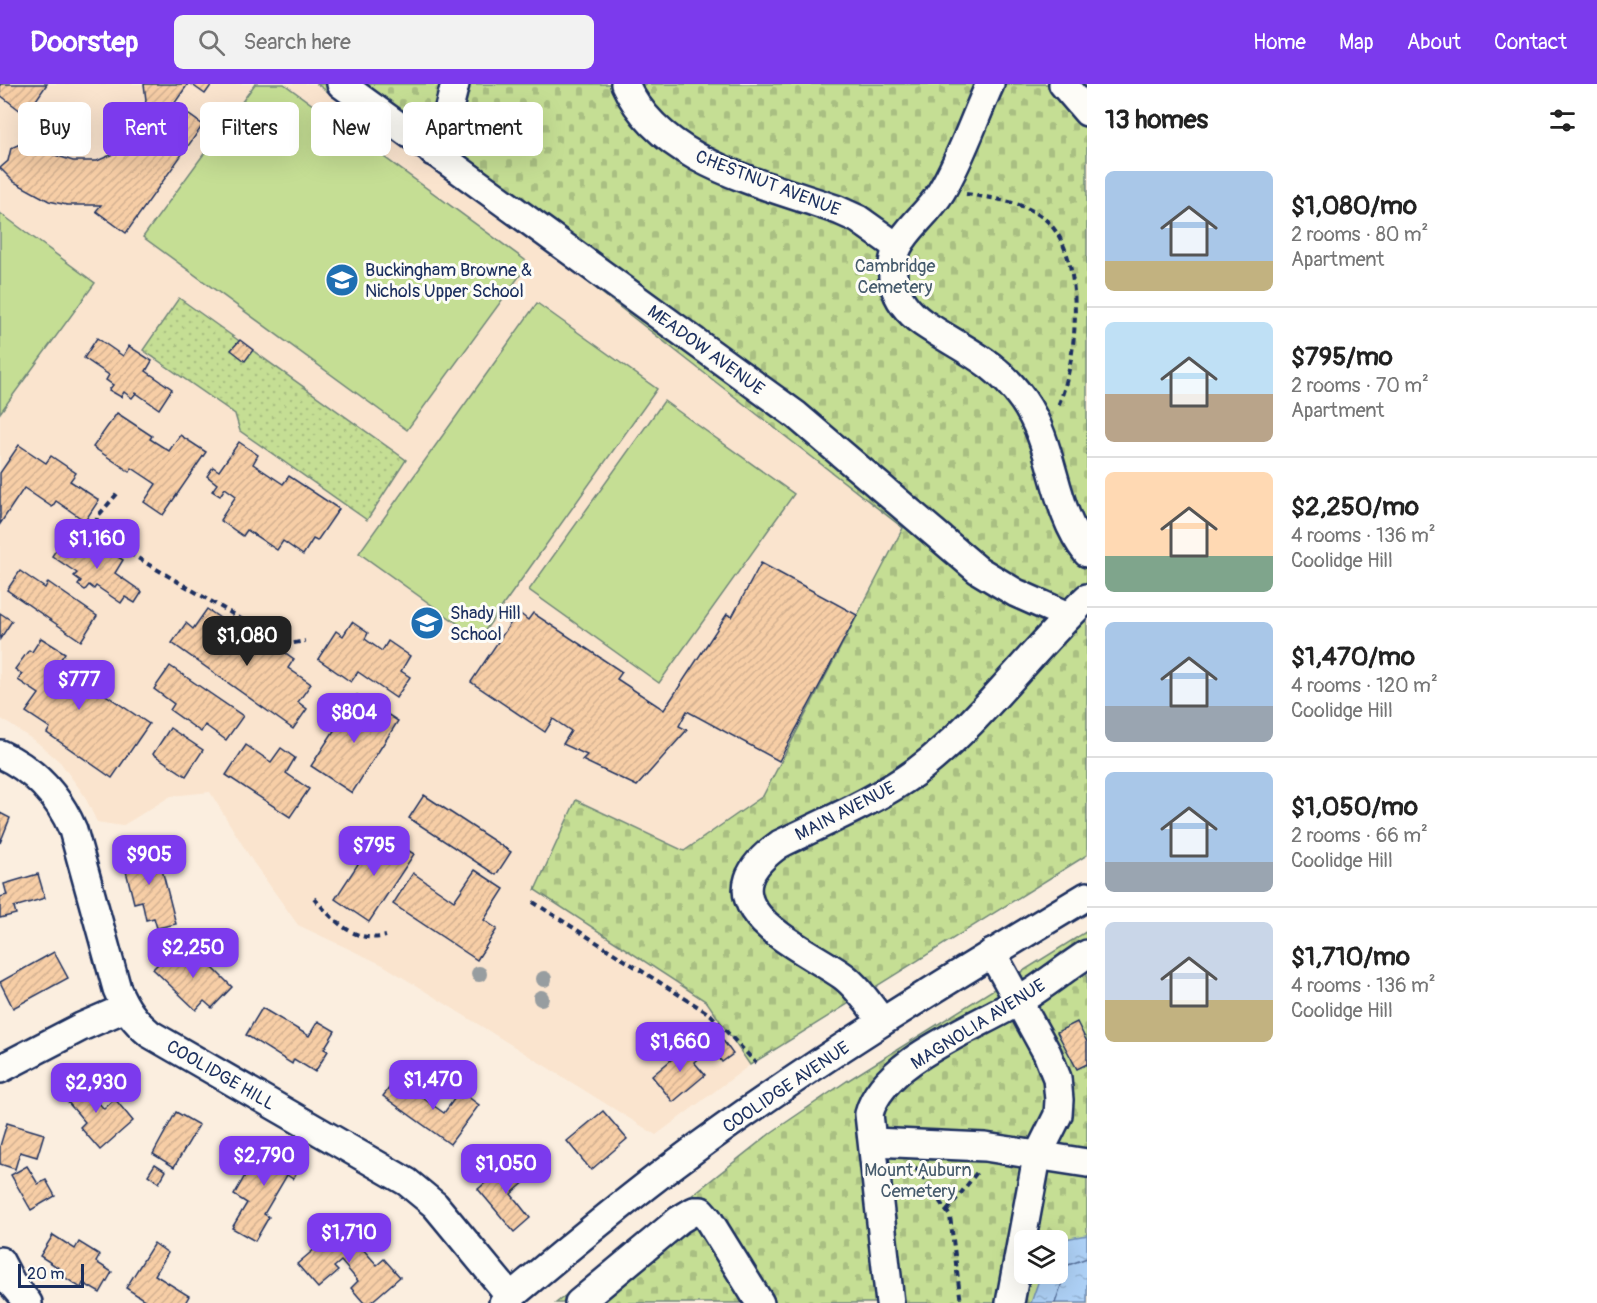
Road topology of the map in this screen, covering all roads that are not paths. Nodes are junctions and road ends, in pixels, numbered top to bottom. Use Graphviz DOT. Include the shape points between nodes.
graph roads {
  1 [pos="341,84"];
  2 [pos="455,84"];
  3 [pos="625,84"];
  4 [pos="990,84"];
  5 [pos="1064,84"];
  6 [pos="450,102"];
  7 [pos="1087,112"];
  8 [pos="403,130"];
  9 [pos="439,156"];
  10 [pos="896,246"];
  11 [pos="1087,553"];
  12 [pos="1078,607"];
  13 [pos="0,754"];
  14 [pos="1087,896"];
  15 [pos="992,953"];
  16 [pos="1087,954"];
  17 [pos="1020,1000"];
  18 [pos="125,1008"];
  19 [pos="882,1022"];
  20 [pos="0,1069"];
  21 [pos="884,1143"];
  22 [pos="1037,1157"];
  23 [pos="1087,1163"];
  24 [pos="0,1261"];
  25 [pos="507,1300"];
  26 [pos="28,1303"];
  27 [pos="579,1303"];
  28 [pos="760,1303"];
  29 [pos="890,1303"];
  30 [pos="1010,1303"];
  1 -- 8 [label="street, MEADOW AVENUE"];
  2 -- 6 [label="street"];
  3 -- 10 [label="street, CHESTNUT AVENUE" via="642,112 686,150 858,219"];
  4 -- 10 [label="street" via="942,190"];
  5 -- 7 [label="street"];
  9 -- 12 [label="street, MEADOW AVENUE" via="796,415 978,570 1016,593"];
  10 -- 11 [label="street" via="893,276 901,301 923,323 998,371 1033,414 1043,436 1064,514"];
  12 -- 19 [label="street, MAIN AVENUE" via="925,764 888,789 780,844 765,854 749,880 753,910 763,923 843,976"];
  13 -- 18 [label="street, COOLIDGE HILL" via="37,777 64,811"];
  14 -- 15 [label="street, COOLIDGE AVENUE"];
  15 -- 17 [label="street"];
  15 -- 19 [label="street, COOLIDGE AVENUE"];
  16 -- 17 [label="street, MAGNOLIA AVENUE"];
  17 -- 21 [label="street, MAGNOLIA AVENUE" via="925,1053 888,1081 873,1099 869,1114"];
  17 -- 22 [label="street" via="1058,1078 1058,1115"];
  18 -- 20 [label="street" via="71,1031"];
  18 -- 25 [label="street, COOLIDGE HILL" via="150,1034 407,1182 435,1205"];
  19 -- 25 [label="street, COOLIDGE AVENUE" via="673,1165"];
  21 -- 22 [label="street" via="994,1148"];
  21 -- 29 [label="street"];
  22 -- 23 [label="street"];
  22 -- 30 [label="street"];
  24 -- 26 [label="street"];
  27 -- 28 [label="street" via="694,1211 702,1211"];
}
